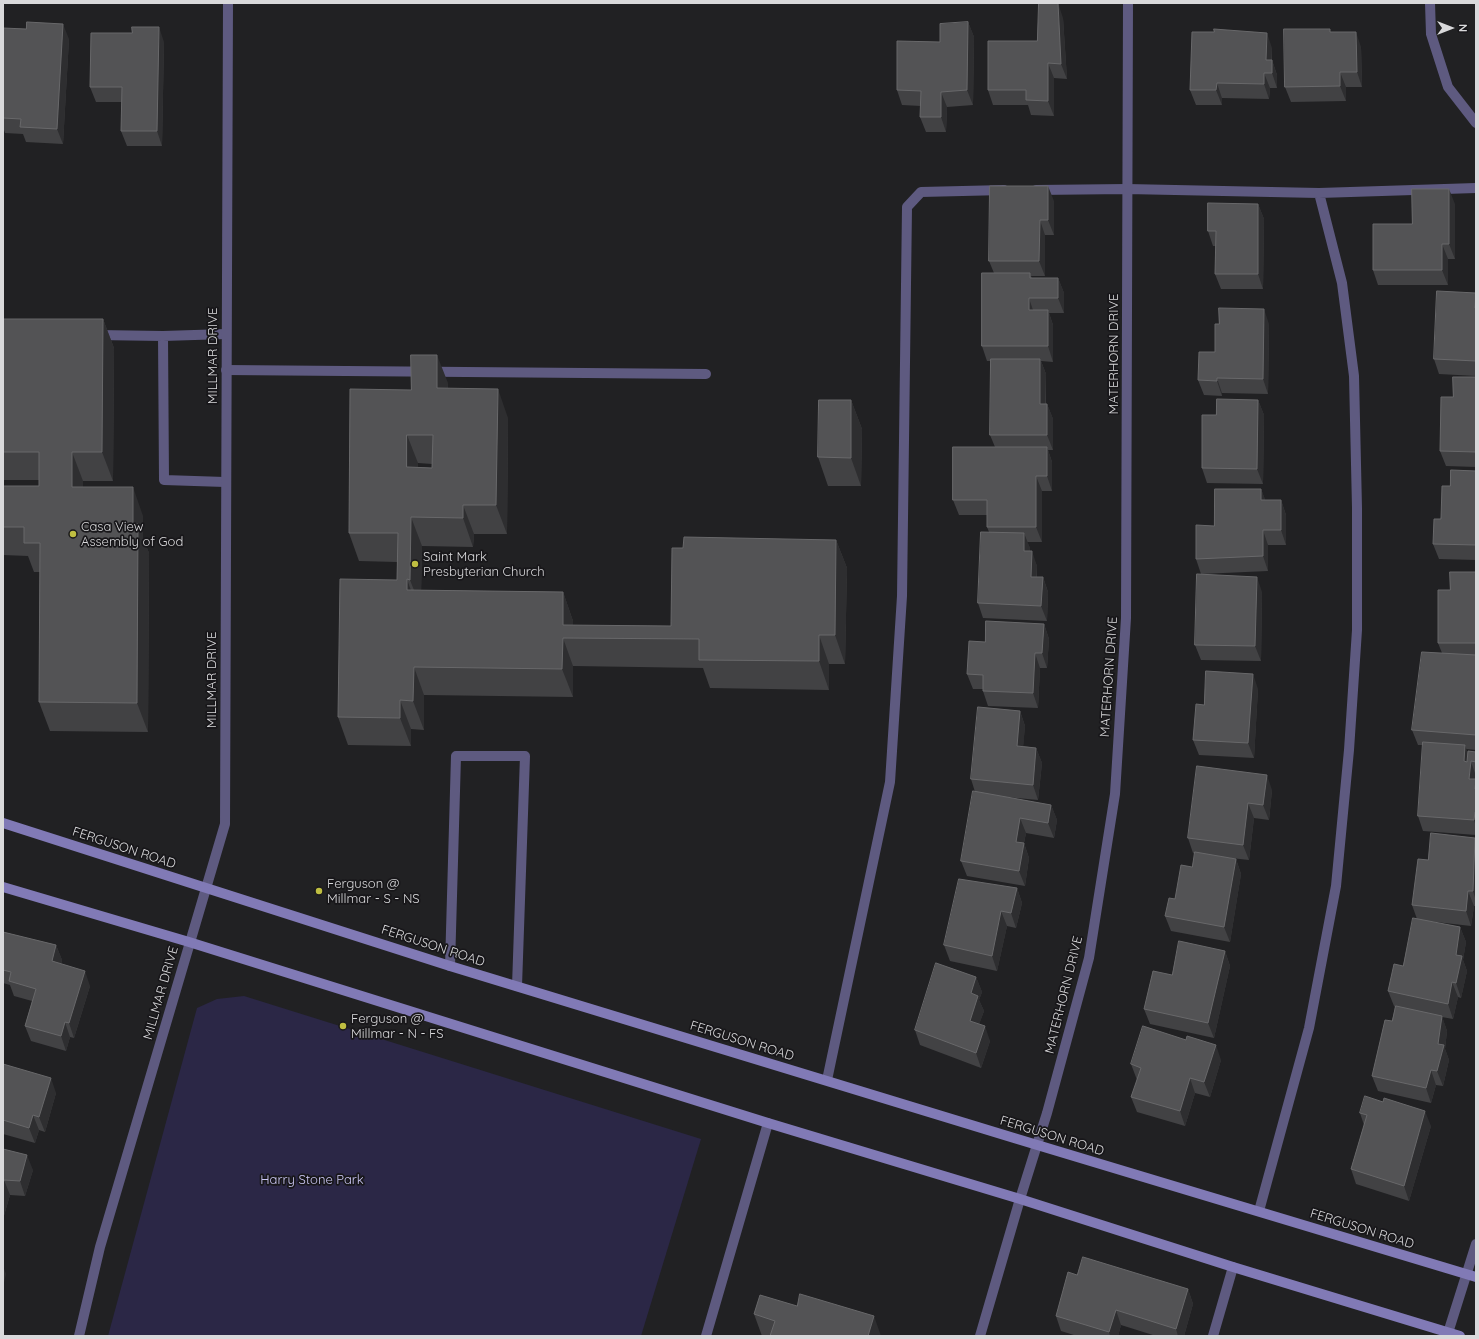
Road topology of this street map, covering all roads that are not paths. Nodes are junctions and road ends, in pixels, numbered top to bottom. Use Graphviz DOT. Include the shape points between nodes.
graph roads {
  1 [pos="228,3"];
  2 [pos="1128,3"];
  3 [pos="1430,3"];
  4 [pos="1476,123"];
  5 [pos="1476,188"];
  6 [pos="1127,189"];
  7 [pos="1319,193"];
  8 [pos="226,334"];
  9 [pos="91,335"];
  10 [pos="163,336"];
  11 [pos="226,370"];
  12 [pos="706,374"];
  13 [pos="225,482"];
  14 [pos="3,823"];
  15 [pos="3,887"];
  16 [pos="206,887"];
  17 [pos="189,942"];
  18 [pos="450,966"];
  19 [pos="518,986"];
  20 [pos="828,1080"];
  21 [pos="768,1122"];
  22 [pos="1037,1145"];
  23 [pos="1020,1198"];
  24 [pos="1259,1211"];
  25 [pos="1476,1244"];
  26 [pos="1233,1267"];
  27 [pos="1471,1276"];
  28 [pos="1448,1334"];
  29 [pos="79,1336"];
  30 [pos="706,1336"];
  31 [pos="980,1336"];
  32 [pos="1213,1336"];
  33 [pos="1460,1336"];
  1 -- 8 [label="street, MILLMAR DRIVE"];
  2 -- 6 [label="street, MATERHORN DRIVE"];
  3 -- 4 [label="street" via="1431,34 1448,87"];
  5 -- 7 [label="street"];
  6 -- 7 [label="street"];
  6 -- 20 [label="street" via="921,192 907,207 902,596 890,782"];
  6 -- 22 [label="street, MATERHORN DRIVE" via="1126,618 1115,794 1089,958 1048,1113"];
  7 -- 24 [label="street" via="1342,283 1354,376 1358,630 1336,886 1309,1028"];
  8 -- 10 [label="street"];
  8 -- 11 [label="street, MILLMAR DRIVE"];
  9 -- 10 [label="street"];
  10 -- 13 [label="street" via="164,480"];
  11 -- 12 [label="street"];
  11 -- 13 [label="street, MILLMAR DRIVE"];
  13 -- 16 [label="street, MILLMAR DRIVE" via="225,824"];
  14 -- 16 [label="main road, FERGUSON ROAD"];
  15 -- 17 [label="main road"];
  16 -- 17 [label="street, MILLMAR DRIVE"];
  16 -- 18 [label="main road, FERGUSON ROAD"];
  17 -- 21 [label="main road"];
  17 -- 29 [label="street, MILLMAR DRIVE" via="100,1247"];
  18 -- 19 [label="main road, FERGUSON ROAD"];
  18 -- 19 [label="street" via="456,756 525,756"];
  19 -- 20 [label="main road, FERGUSON ROAD"];
  20 -- 22 [label="main road, FERGUSON ROAD"];
  21 -- 23 [label="main road"];
  21 -- 30 [label="street"];
  22 -- 23 [label="street, MATERHORN DRIVE"];
  22 -- 24 [label="main road, FERGUSON ROAD"];
  23 -- 26 [label="main road"];
  23 -- 31 [label="street, MATERHORN DRIVE"];
  24 -- 27 [label="main road, FERGUSON ROAD"];
  25 -- 27 [label="street"];
  26 -- 28 [label="main road"];
  26 -- 32 [label="street"];
  27 -- 28 [label="street"];
  28 -- 33 [label="main road"];
}
